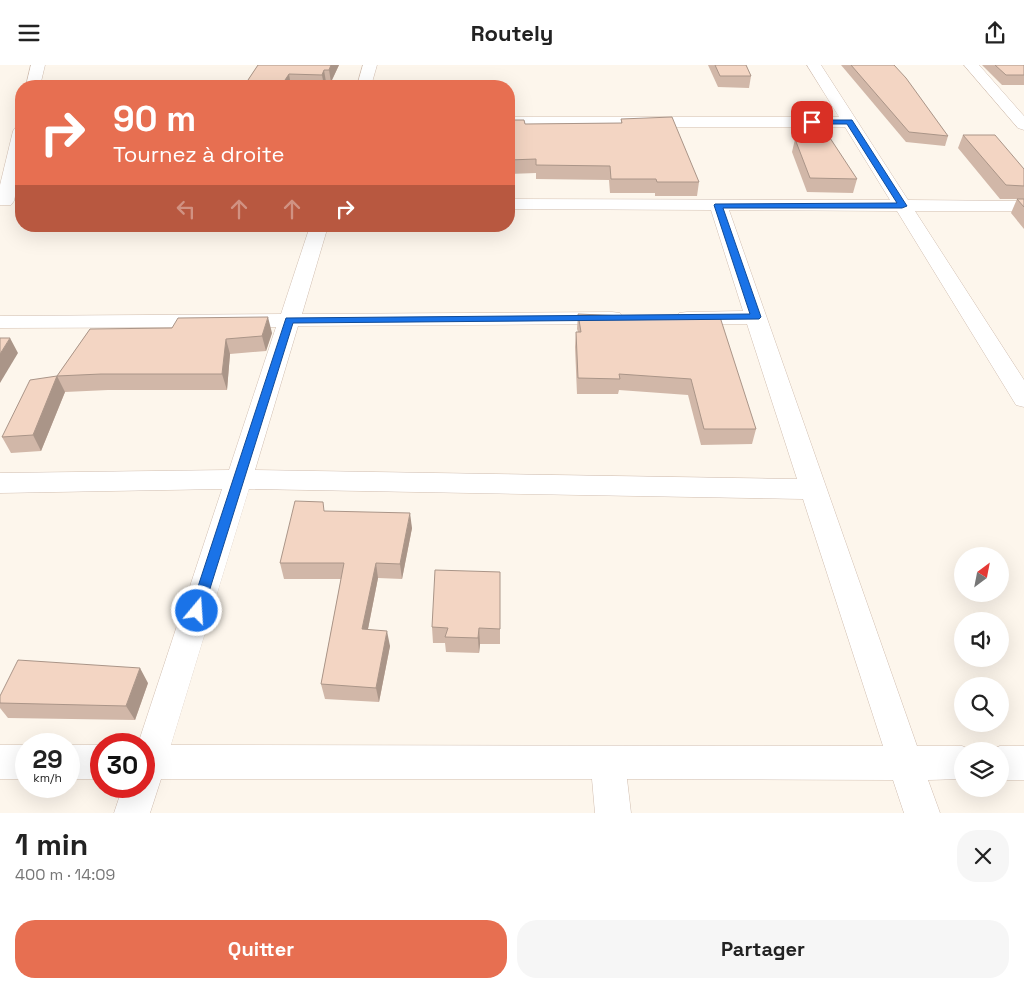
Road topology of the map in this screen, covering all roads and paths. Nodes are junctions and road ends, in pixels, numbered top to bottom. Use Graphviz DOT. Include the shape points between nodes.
graph roads {
  1 [pos="38,65"];
  2 [pos="370,65"];
  3 [pos="814,65"];
  4 [pos="971,65"];
  5 [pos="34,80"];
  6 [pos="366,80"];
  7 [pos="515,122"];
  8 [pos="850,122"];
  9 [pos="1024,125"];
  10 [pos="15,166"];
  11 [pos="9,201"];
  12 [pos="515,204"];
  13 [pos="718,205"];
  14 [pos="902,206"];
  15 [pos="1024,206"];
  16 [pos="317,232"];
  17 [pos="756,317"];
  18 [pos="637,318"];
  19 [pos="667,318"];
  20 [pos="289,320"];
  21 [pos="0,322"];
  22 [pos="1024,399"];
  23 [pos="239,479"];
  24 [pos="0,483"];
  25 [pos="813,489"];
  26 [pos="155,738"];
  27 [pos="0,762"];
  28 [pos="15,762"];
  29 [pos="608,763"];
  30 [pos="905,763"];
  31 [pos="954,763"];
  32 [pos="1009,763"];
  33 [pos="1024,763"];
  34 [pos="155,772"];
  35 [pos="136,798"];
  36 [pos="132,813"];
  37 [pos="612,813"];
  38 [pos="922,813"];
  1 -- 5 [label="street"];
  2 -- 6 [label="street"];
  3 -- 8 [label="street"];
  4 -- 9 [label="street"];
  7 -- 8 [label="street"];
  8 -- 14 [label="street"];
  10 -- 11 [label="street"];
  12 -- 13 [label="street"];
  13 -- 14 [label="street"];
  13 -- 17 [label="street"];
  14 -- 15 [label="street"];
  14 -- 22 [label="street"];
  16 -- 20 [label="street"];
  17 -- 19 [label="street"];
  17 -- 25 [label="street"];
  18 -- 20 [label="street"];
  20 -- 21 [label="street"];
  20 -- 23 [label="street"];
  23 -- 24 [label="street"];
  23 -- 25 [label="street"];
  23 -- 26 [label="street"];
  25 -- 30 [label="street"];
  27 -- 28 [label="street"];
  29 -- 30 [label="street"];
  29 -- 34 [label="street"];
  29 -- 37 [label="street"];
  30 -- 31 [label="street"];
  30 -- 38 [label="street"];
  32 -- 33 [label="street"];
  35 -- 36 [label="street"];
}
